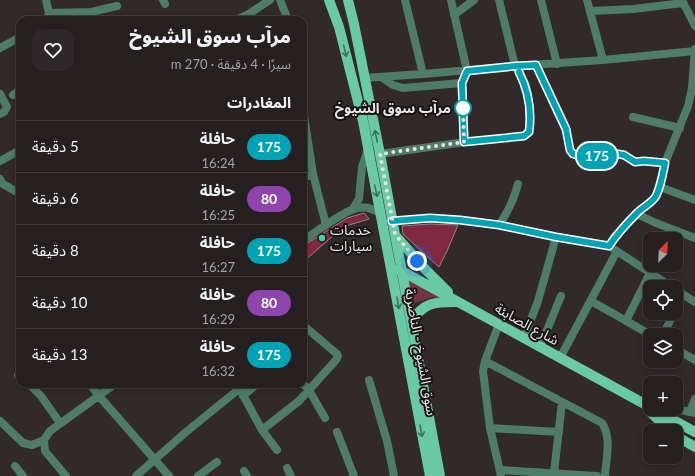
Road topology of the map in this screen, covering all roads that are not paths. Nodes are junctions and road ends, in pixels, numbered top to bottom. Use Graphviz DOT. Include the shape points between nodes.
graph roads {
  1 [pos="46,0"];
  2 [pos="270,0"];
  3 [pos="280,0"];
  4 [pos="329,0"];
  5 [pos="348,0"];
  6 [pos="405,0"];
  7 [pos="451,0"];
  8 [pos="474,0"];
  9 [pos="499,0"];
  10 [pos="541,0"];
  11 [pos="587,0"];
  12 [pos="631,0"];
  13 [pos="682,1"];
  14 [pos="117,6"];
  15 [pos="633,9"];
  16 [pos="590,11"];
  17 [pos="454,14"];
  18 [pos="48,16"];
  19 [pos="62,16"];
  20 [pos="245,16"];
  21 [pos="286,16"];
  22 [pos="354,24"];
  23 [pos="695,26"];
  24 [pos="339,27"];
  25 [pos="16,39"];
  26 [pos="0,48"];
  27 [pos="695,50"];
  28 [pos="603,60"];
  29 [pos="557,64"];
  30 [pos="536,65"];
  31 [pos="516,66"];
  32 [pos="467,71"];
  33 [pos="423,74"];
  34 [pos="381,77"];
  35 [pos="364,78"];
  36 [pos="462,83"];
  37 [pos="693,89"];
  38 [pos="0,94"];
  39 [pos="0,114"];
  40 [pos="633,117"];
  41 [pos="680,128"];
  42 [pos="307,135"];
  43 [pos="464,142"];
  44 [pos="368,149"];
  45 [pos="16,152"];
  46 [pos="380,154"];
  47 [pos="0,161"];
  48 [pos="665,163"];
  49 [pos="313,174"];
  50 [pos="307,176"];
  51 [pos="0,179"];
  52 [pos="518,184"];
  53 [pos="660,186"];
  54 [pos="15,191"];
  55 [pos="695,200"];
  56 [pos="352,210"];
  57 [pos="381,214"];
  58 [pos="637,214"];
  59 [pos="392,221"];
  60 [pos="326,225"];
  61 [pos="499,225"];
  62 [pos="395,234"];
  63 [pos="556,237"];
  64 [pos="307,238"];
  65 [pos="695,238"];
  66 [pos="609,246"];
  67 [pos="617,251"];
  68 [pos="391,265"];
  69 [pos="402,271"];
  70 [pos="650,273"];
  71 [pos="661,280"];
  72 [pos="683,294"];
  73 [pos="561,296"];
  74 [pos="591,301"];
  75 [pos="458,302"];
  76 [pos="695,302"];
  77 [pos="626,321"];
  78 [pos="412,322"];
  79 [pos="499,324"];
  80 [pos="307,329"];
  81 [pos="643,331"];
  82 [pos="524,338"];
  83 [pos="540,347"];
  84 [pos="683,353"];
  85 [pos="560,358"];
  86 [pos="695,360"];
  87 [pos="485,361"];
  88 [pos="369,380"];
  89 [pos="33,388"];
  90 [pos="93,388"];
  91 [pos="110,388"];
  92 [pos="240,390"];
  93 [pos="309,390"];
  94 [pos="99,396"];
  95 [pos="695,399"];
  96 [pos="638,401"];
  97 [pos="562,402"];
  98 [pos="643,404"];
  99 [pos="692,412"];
  100 [pos="666,416"];
  101 [pos="325,418"];
  102 [pos="0,421"];
  103 [pos="60,423"];
  104 [pos="663,424"];
  105 [pos="490,428"];
  106 [pos="262,430"];
  107 [pos="337,432"];
  108 [pos="559,432"];
  109 [pos="695,432"];
  110 [pos="44,440"];
  111 [pos="683,440"];
  112 [pos="695,447"];
  113 [pos="277,450"];
  114 [pos="155,459"];
  115 [pos="217,462"];
  116 [pos="15,466"];
  117 [pos="287,468"];
  118 [pos="501,473"];
  119 [pos="554,473"];
  120 [pos="23,476"];
  121 [pos="66,476"];
  122 [pos="136,476"];
  123 [pos="169,476"];
  124 [pos="198,476"];
  125 [pos="291,476"];
  126 [pos="354,476"];
  127 [pos="393,476"];
  128 [pos="430,476"];
  129 [pos="440,476"];
  130 [pos="596,476"];
  131 [pos="605,476"];
  1 -- 18 [label="street"];
  2 -- 20 [label="street"];
  3 -- 21 [label="street"];
  4 -- 24 [label="main road, سوق الشيوخ - الناصرية"];
  5 -- 22 [label="main road, سوق الشيوخ - الناصرية"];
  6 -- 33 [label="street"];
  7 -- 17 [label="street"];
  8 -- 17 [label="street"];
  9 -- 31 [label="street"];
  10 -- 29 [label="street"];
  11 -- 16 [label="street"];
  12 -- 15 [label="street"];
  13 -- 15 [label="street"];
  13 -- 23 [label="street"];
  14 -- 19 [label="street"];
  15 -- 16 [label="street"];
  16 -- 28 [label="street"];
  17 -- 32 [label="street"];
  22 -- 24 [label="main road"];
  22 -- 35 [label="main road, سوق الشيوخ - الناصرية"];
  24 -- 44 [label="main road, سوق الشيوخ - الناصرية, one-way"];
  25 -- 26 [label="street"];
  27 -- 28 [label="street"];
  27 -- 37 [label="street"];
  28 -- 29 [label="street"];
  29 -- 30 [label="street"];
  30 -- 31 [label="street"];
  30 -- 48 [label="street" via="566,129 573,154 588,158 618,154 635,162"];
  31 -- 32 [label="street"];
  31 -- 43 [label="street" via="526,85 529,100 529,132 524,136"];
  32 -- 33 [label="street"];
  32 -- 36 [label="street"];
  33 -- 34 [label="street"];
  34 -- 35 [label="street"];
  34 -- 36 [label="street" via="403,88"];
  46 -- 35 [label="main road, سوق الشيوخ - الناصرية, one-way"];
  36 -- 43 [label="street"];
  37 -- 41 [label="street"];
  38 -- 39 [label="street" via="7,107"];
  40 -- 41 [label="street"];
  41 -- 48 [label="street"];
  42 -- 49 [label="street"];
  43 -- 46 [label="street"];
  44 -- 56 [label="street" via="362,167 359,198"];
  44 -- 57 [label="main road, سوق الشيوخ - الناصرية, one-way"];
  45 -- 47 [label="street"];
  46 -- 59 [label="main road, سوق الشيوخ - الناصرية"];
  48 -- 53 [label="street"];
  49 -- 50 [label="street"];
  49 -- 60 [label="street"];
  51 -- 54 [label="street" via="3,184"];
  52 -- 61 [label="street" via="514,199"];
  53 -- 55 [label="street"];
  53 -- 58 [label="street" via="652,201"];
  56 -- 57 [label="street" via="367,208"];
  56 -- 60 [label="street"];
  57 -- 68 [label="main road, سوق الشيوخ - الناصرية"];
  58 -- 65 [label="street"];
  58 -- 66 [label="street"];
  59 -- 61 [label="street" via="430,218"];
  59 -- 62 [label="main road, سوق الشيوخ - الناصرية"];
  60 -- 64 [label="street"];
  61 -- 63 [label="street"];
  62 -- 69 [label="main road, سوق الشيوخ - الناصرية"];
  62 -- 75 [label="main road"];
  63 -- 66 [label="street"];
  63 -- 82 [label="street" via="538,301"];
  66 -- 67 [label="street"];
  67 -- 70 [label="street"];
  67 -- 74 [label="street"];
  68 -- 69 [label="main road, شارع الصابئة"];
  68 -- 128 [label="main road, سوق الشيوخ - الناصرية, one-way"];
  69 -- 75 [label="main road, شارع الصابئة"];
  69 -- 78 [label="main road, سوق الشيوخ - الناصرية"];
  70 -- 71 [label="street"];
  70 -- 77 [label="street"];
  72 -- 76 [label="street"];
  73 -- 83 [label="street"];
  74 -- 77 [label="street"];
  74 -- 85 [label="street"];
  75 -- 78 [label="main road" via="430,304 416,314"];
  75 -- 79 [label="main road, شارع الصابئة"];
  77 -- 81 [label="street"];
  78 -- 129 [label="main road, سوق الشيوخ - الناصرية"];
  79 -- 82 [label="main road, شارع الصابئة"];
  79 -- 87 [label="street"];
  80 -- 93 [label="street" via="338,356"];
  82 -- 83 [label="main road, شارع الصابئة"];
  83 -- 85 [label="main road, شارع الصابئة"];
  84 -- 86 [label="street"];
  85 -- 96 [label="main road, شارع الصابئة"];
  87 -- 97 [label="street"];
  87 -- 105 [label="street" via="483,371"];
  88 -- 127 [label="street" via="385,435"];
  89 -- 103 [label="street"];
  90 -- 94 [label="street"];
  91 -- 94 [label="street"];
  92 -- 106 [label="street"];
  92 -- 114 [label="street"];
  93 -- 101 [label="street"];
  93 -- 106 [label="street"];
  94 -- 103 [label="street"];
  94 -- 114 [label="street"];
  95 -- 99 [label="street"];
  96 -- 98 [label="main road, شارع الصابئة"];
  96 -- 104 [label="main road"];
  97 -- 108 [label="street"];
  97 -- 131 [label="street" via="602,423 608,438"];
  100 -- 109 [label="main road, شارع الصابئة"];
  102 -- 110 [label="street" via="23,443 32,445"];
  103 -- 110 [label="street"];
  105 -- 108 [label="street"];
  105 -- 118 [label="street"];
  106 -- 113 [label="street"];
  107 -- 126 [label="street"];
  108 -- 119 [label="street"];
  110 -- 121 [label="street" via="45,451"];
  111 -- 112 [label="main road"];
  114 -- 122 [label="street"];
  114 -- 123 [label="street"];
  115 -- 124 [label="street"];
  116 -- 120 [label="street"];
  117 -- 125 [label="street"];
  118 -- 119 [label="street"];
  119 -- 130 [label="street"];
}
